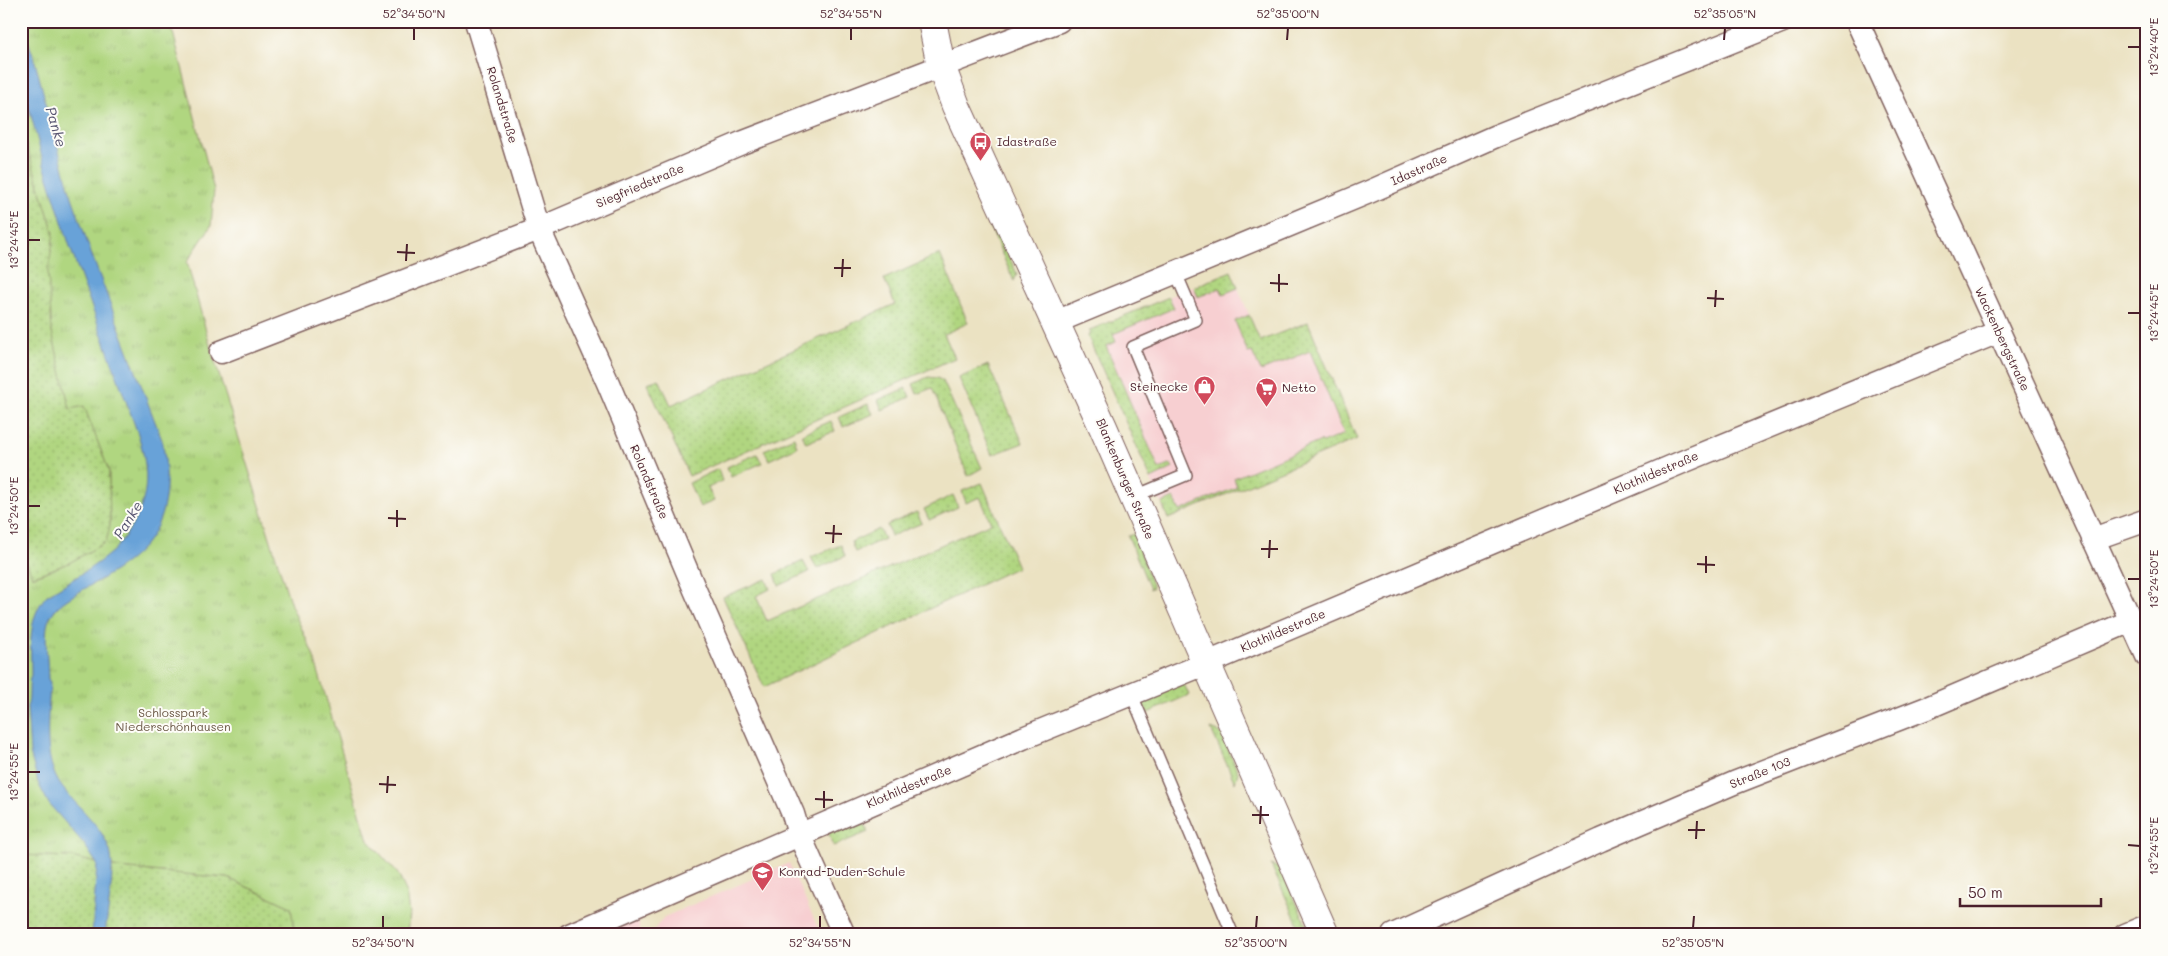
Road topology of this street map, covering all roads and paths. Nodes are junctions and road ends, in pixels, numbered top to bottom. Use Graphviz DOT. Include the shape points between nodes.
graph roads {
  1 [pos="476,21"];
  2 [pos="932,21"];
  3 [pos="1058,21"];
  4 [pos="1783,21"];
  5 [pos="1857,21"];
  6 [pos="941,66"];
  7 [pos="539,229"];
  8 [pos="1175,271"];
  9 [pos="1056,322"];
  10 [pos="1998,332"];
  11 [pos="221,352"];
  12 [pos="1133,498"];
  13 [pos="2147,520"];
  14 [pos="2093,539"];
  15 [pos="2130,621"];
  16 [pos="2147,656"];
  17 [pos="1205,664"];
  18 [pos="1131,694"];
  19 [pos="799,834"];
  20 [pos="2147,926"];
  21 [pos="569,935"];
  22 [pos="844,935"];
  23 [pos="1233,935"];
  24 [pos="1325,935"];
  25 [pos="1393,935"];
  26 [pos="2124,935"];
  1 -- 7 [label="street, Rolandstraße"];
  2 -- 6 [label="main road, Blankenburger Straße"];
  3 -- 6 [label="street, Siegfriedstraße"];
  4 -- 8 [label="street, Idastraße" via="1496,136"];
  5 -- 10 [label="street, Wackenbergstraße"];
  6 -- 7 [label="street, Siegfriedstraße" via="744,142"];
  6 -- 9 [label="main road, Blankenburger Straße" via="1006,218"];
  7 -- 11 [label="street, Siegfriedstraße"];
  7 -- 19 [label="street, Rolandstraße" via="794,814"];
  8 -- 9 [label="street, Idastraße"];
  8 -- 12 [label="lane" via="1196,320 1132,347 1186,475"];
  9 -- 12 [label="main road, Blankenburger Straße"];
  10 -- 14 [label="street, Wackenbergstraße"];
  10 -- 17 [label="street, Klothildestraße"];
  12 -- 17 [label="main road, Blankenburger Straße"];
  13 -- 14 [label="street"];
  14 -- 15 [label="street, Wackenbergstraße"];
  15 -- 16 [label="street, Wackenbergstraße"];
  15 -- 25 [label="street, Straße 103" via="1927,708 1734,783"];
  17 -- 18 [label="street, Klothildestraße"];
  17 -- 24 [label="main road, Blankenburger Straße"];
  18 -- 19 [label="street, Klothildestraße"];
  18 -- 23 [label="lane"];
  19 -- 21 [label="street, Klothildestraße"];
  19 -- 22 [label="street, Rolandstraße"];
  20 -- 26 [label="street"];
}
